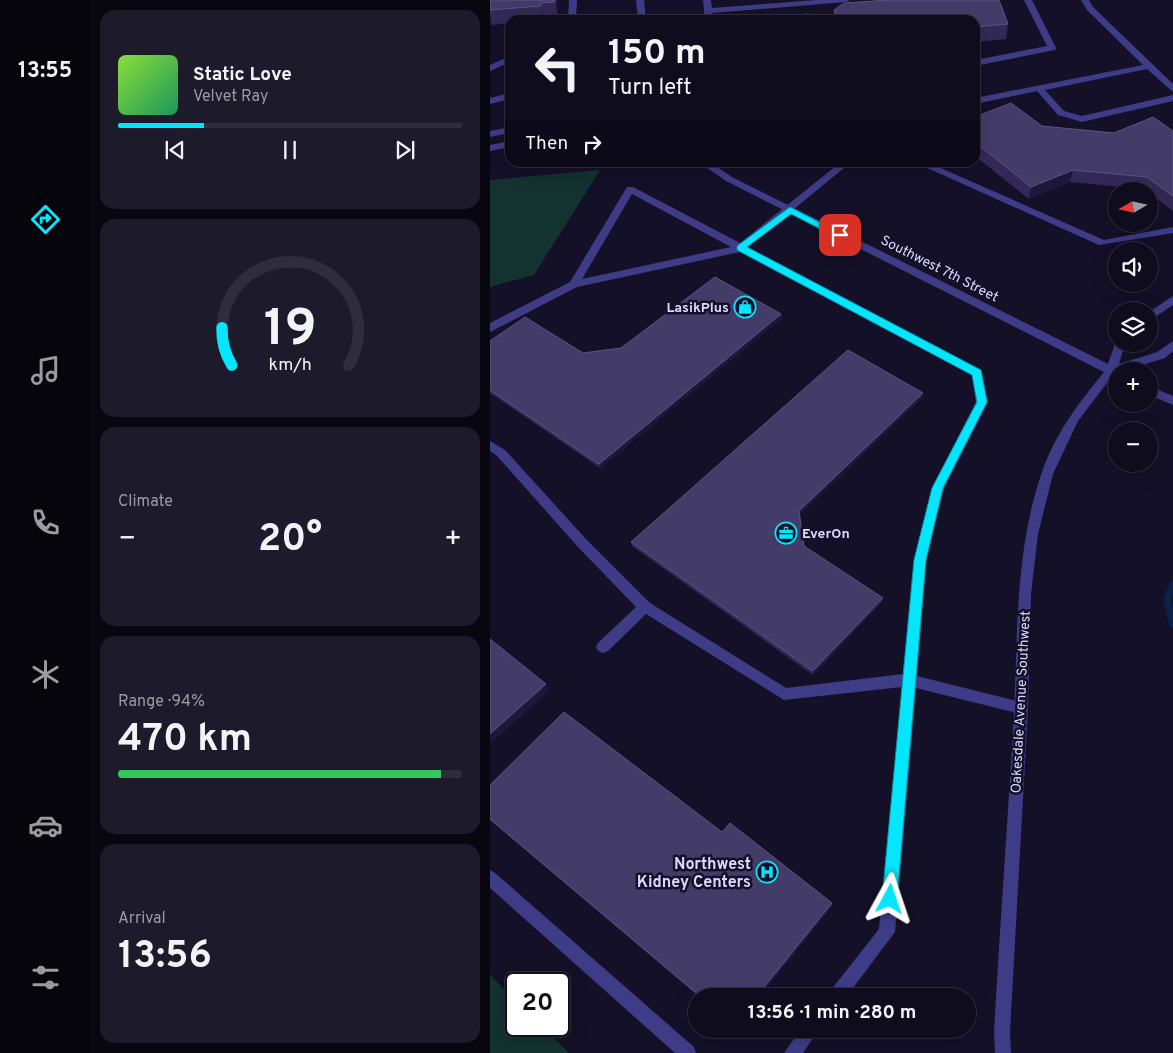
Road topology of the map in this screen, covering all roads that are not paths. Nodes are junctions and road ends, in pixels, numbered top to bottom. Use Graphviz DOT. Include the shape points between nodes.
graph roads {
  1 [pos="573,0"];
  2 [pos="640,0"];
  3 [pos="707,0"];
  4 [pos="846,0"];
  5 [pos="1028,0"];
  6 [pos="1085,0"];
  7 [pos="572,15"];
  8 [pos="642,15"];
  9 [pos="709,15"];
  10 [pos="718,15"];
  11 [pos="505,61"];
  12 [pos="980,62"];
  13 [pos="1149,66"];
  14 [pos="490,68"];
  15 [pos="1038,87"];
  16 [pos="1173,89"];
  17 [pos="505,97"];
  18 [pos="1173,98"];
  19 [pos="980,100"];
  20 [pos="490,101"];
  21 [pos="505,131"];
  22 [pos="490,134"];
  23 [pos="505,145"];
  24 [pos="490,148"];
  25 [pos="711,167"];
  26 [pos="841,167"];
  27 [pos="929,167"];
  28 [pos="790,210"];
  29 [pos="1173,230"];
  30 [pos="740,248"];
  31 [pos="574,284"];
  32 [pos="1173,300"];
  33 [pos="1158,311"];
  34 [pos="490,328"];
  35 [pos="1173,345"];
  36 [pos="1141,362"];
  37 [pos="1108,369"];
  38 [pos="1108,378"];
  39 [pos="1158,394"];
  40 [pos="1173,401"];
  41 [pos="490,445"];
  42 [pos="645,607"];
  43 [pos="603,647"];
  44 [pos="908,680"];
  45 [pos="1021,708"];
  46 [pos="490,878"];
  47 [pos="842,988"];
  48 [pos="804,1038"];
  49 [pos="688,1053"];
  50 [pos="792,1053"];
  51 [pos="1003,1053"];
  1 -- 7 [label="street"];
  2 -- 8 [label="street"];
  3 -- 9 [label="street"];
  4 -- 10 [label="street"];
  5 -- 12 [label="street" via="1052,48"];
  6 -- 13 [label="street"];
  11 -- 14 [label="street"];
  13 -- 15 [label="street"];
  13 -- 16 [label="street"];
  15 -- 18 [label="street" via="1061,112 1082,119"];
  15 -- 19 [label="street"];
  17 -- 20 [label="street"];
  21 -- 22 [label="street"];
  23 -- 24 [label="street"];
  25 -- 28 [label="street, Southwest 7th Street"];
  26 -- 28 [label="street"];
  27 -- 29 [label="street" via="1103,244"];
  28 -- 30 [label="street"];
  28 -- 37 [label="street, Southwest 7th Street"];
  30 -- 31 [label="street"];
  30 -- 31 [label="street" via="630,189"];
  30 -- 44 [label="street" via="977,373 982,402 938,488 920,560"];
  31 -- 34 [label="street"];
  32 -- 33 [label="street"];
  35 -- 36 [label="street" via="1161,355"];
  38 -- 45 [label="street, Oakesdale Avenue Southwest" via="1073,419 1047,474 1032,534 1024,594"];
  39 -- 40 [label="street"];
  41 -- 42 [label="street"];
  42 -- 43 [label="street"];
  42 -- 44 [label="street" via="784,694"];
  44 -- 45 [label="street"];
  44 -- 47 [label="street" via="887,932"];
  45 -- 51 [label="street, Oakesdale Avenue Southwest"];
  46 -- 49 [label="street"];
  48 -- 50 [label="street"];
}
